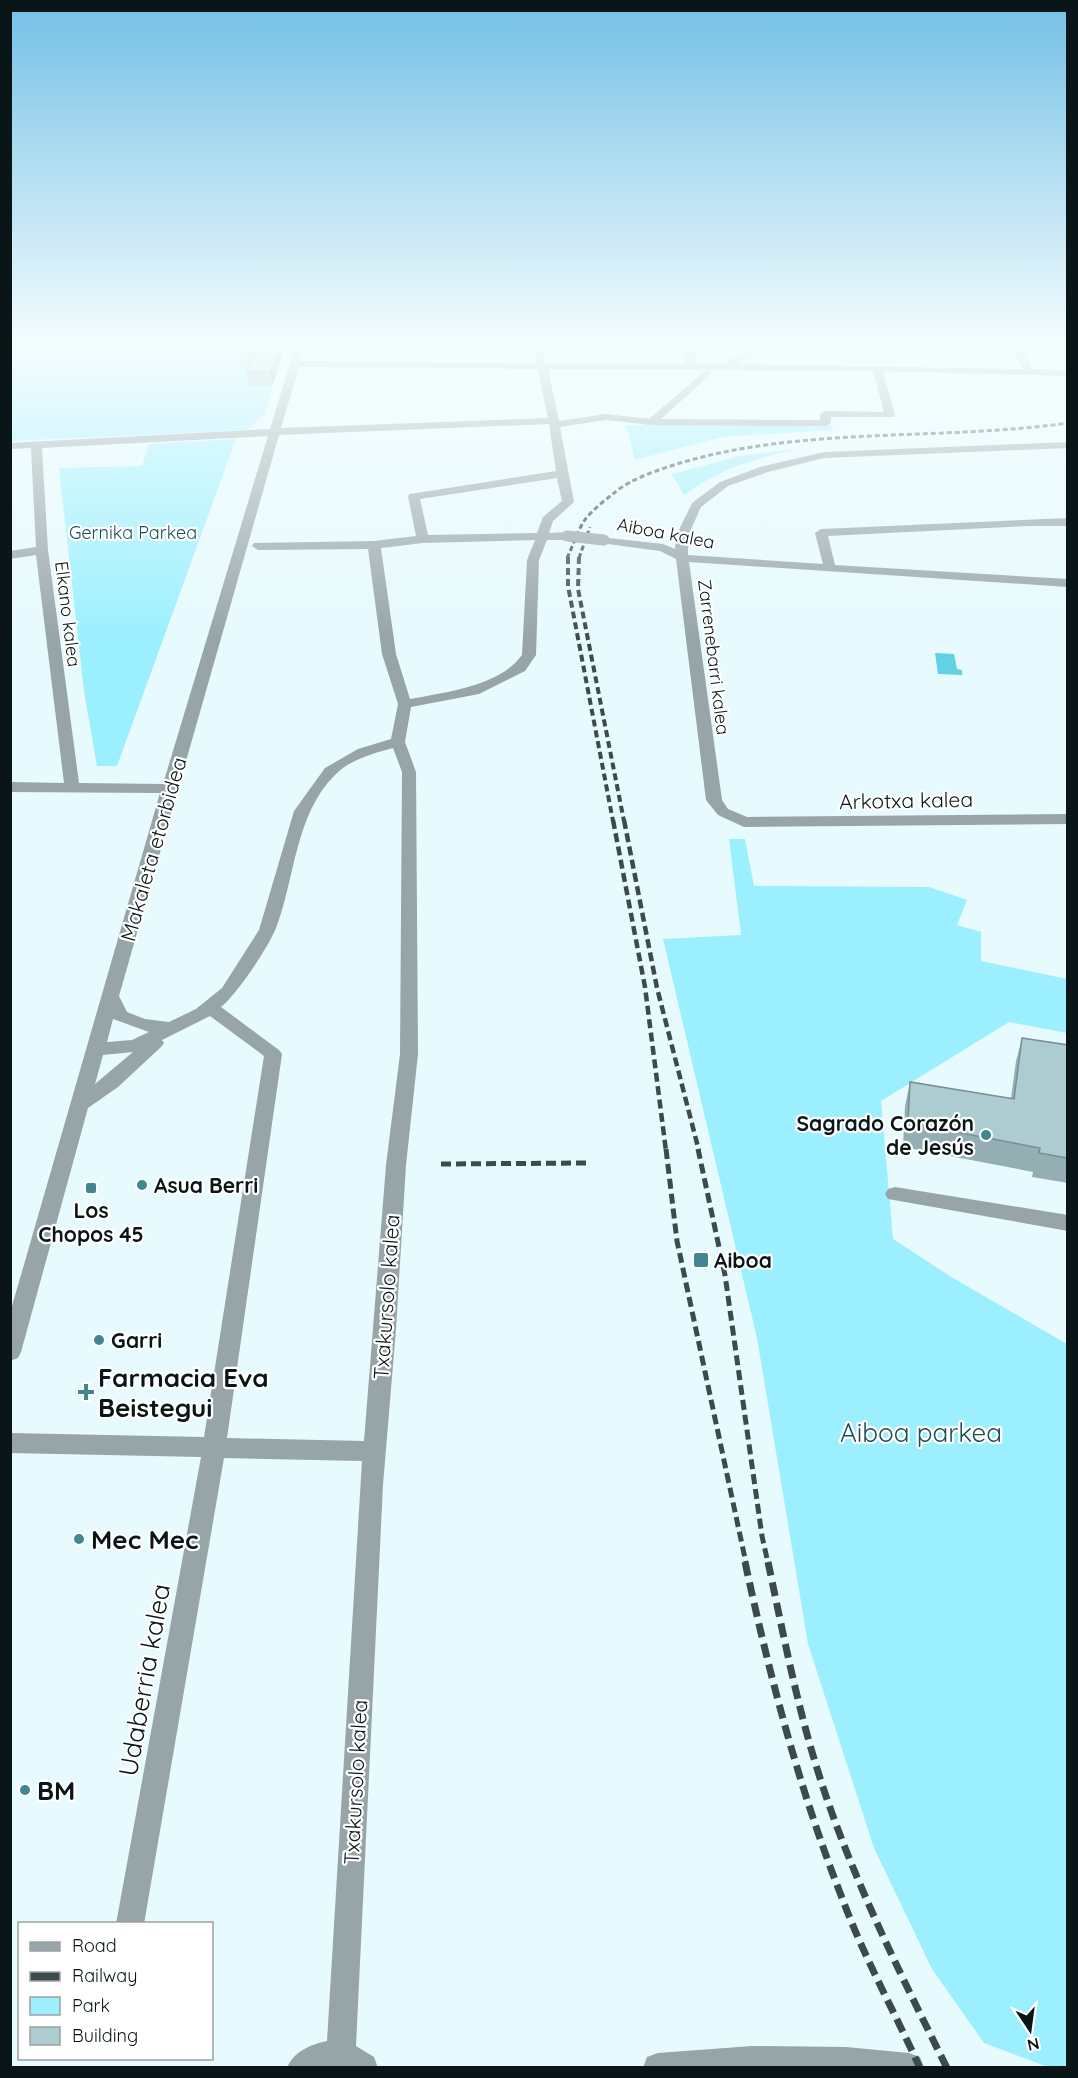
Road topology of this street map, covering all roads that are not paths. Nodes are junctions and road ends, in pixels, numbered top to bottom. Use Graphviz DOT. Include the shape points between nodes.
graph roads {
  1 [pos="55,444"];
  2 [pos="270,444"];
  3 [pos="557,444"];
  4 [pos="36,445"];
  5 [pos="1068,445"];
  6 [pos="10,446"];
  7 [pos="561,474"];
  8 [pos="1068,522"];
  9 [pos="542,535"];
  10 [pos="423,539"];
  11 [pos="374,545"];
  12 [pos="258,546"];
  13 [pos="42,550"];
  14 [pos="10,555"];
  15 [pos="684,558"];
  16 [pos="830,568"];
  17 [pos="1068,583"];
  18 [pos="405,704"];
  19 [pos="398,742"];
  20 [pos="10,787"];
  21 [pos="72,787"];
  22 [pos="169,789"];
  23 [pos="1068,819"];
  24 [pos="744,822"];
  25 [pos="111,998"];
  26 [pos="208,1007"];
  27 [pos="172,1028"];
  28 [pos="97,1049"];
  29 [pos="82,1103"];
  30 [pos="895,1194"];
  31 [pos="1068,1223"];
  32 [pos="10,1352"];
  33 [pos="10,1443"];
  34 [pos="214,1447"];
  35 [pos="374,1451"];
  36 [pos="130,1922"];
  37 [pos="352,2061"];
  38 [pos="302,2067"];
  39 [pos="658,2067"];
  40 [pos="909,2067"];
  1 -- 4 [label="street"];
  2 -- 22 [label="street, Makaleta etorbidea"];
  3 -- 7 [label="street"];
  4 -- 6 [label="street"];
  4 -- 13 [label="street, Elkano kalea"];
  5 -- 15 [label="street, Zarrenebarri kalea" via="825,455 764,469 724,484 696,505 682,536"];
  7 -- 9 [label="street" via="568,502 547,520"];
  7 -- 10 [label="street" via="414,496"];
  8 -- 16 [label="street" via="821,534"];
  9 -- 10 [label="street, Aiboa kalea"];
  9 -- 15 [label="street, Aiboa kalea, bridge" via="663,548"];
  9 -- 18 [label="street" via="532,560 529,655 520,668 474,691"];
  10 -- 11 [label="street, Aiboa kalea"];
  11 -- 12 [label="street, Aiboa kalea"];
  11 -- 18 [label="street" via="389,654"];
  13 -- 14 [label="street"];
  13 -- 21 [label="street, Elkano kalea"];
  15 -- 16 [label="street, Aiboa kalea"];
  15 -- 24 [label="street, Zarrenebarri kalea" via="714,800 723,812"];
  16 -- 17 [label="street, Aiboa kalea"];
  18 -- 19 [label="street"];
  19 -- 26 [label="street" via="363,752 330,771 302,811 267,930 228,992"];
  19 -- 35 [label="street, Txakursolo kalea" via="409,772 409,1054 396,1165"];
  20 -- 21 [label="street"];
  21 -- 22 [label="street"];
  22 -- 25 [label="street, Makaleta etorbidea"];
  23 -- 24 [label="street, Arkotxa kalea"];
  25 -- 27 [label="street" via="120,1016 142,1025"];
  25 -- 28 [label="street, Makaleta etorbidea"];
  26 -- 27 [label="street"];
  26 -- 34 [label="street, Udaberria kalea" via="273,1054"];
  27 -- 28 [label="street" via="135,1046"];
  27 -- 29 [label="street"];
  28 -- 29 [label="street, Makaleta etorbidea"];
  29 -- 32 [label="street, Makaleta etorbidea"];
  30 -- 31 [label="street"];
  33 -- 34 [label="street"];
  34 -- 35 [label="street"];
  34 -- 36 [label="street, Udaberria kalea"];
  35 -- 37 [label="street, Txakursolo kalea"];
  37 -- 38 [label="street" via="325,2055"];
  39 -- 40 [label="street" via="711,2062 845,2061"];
}
